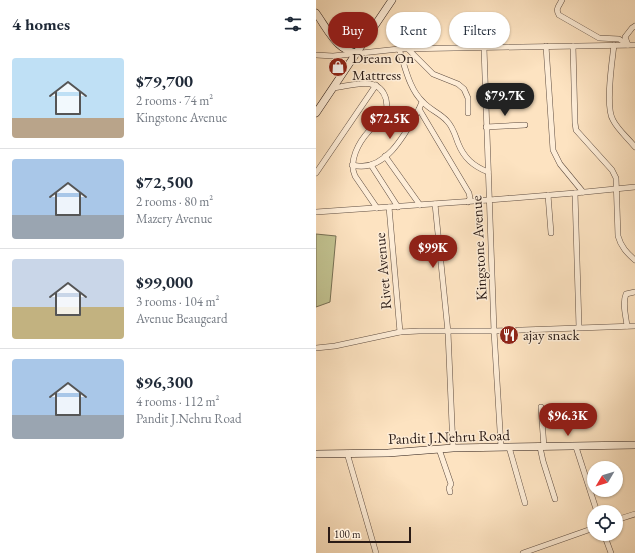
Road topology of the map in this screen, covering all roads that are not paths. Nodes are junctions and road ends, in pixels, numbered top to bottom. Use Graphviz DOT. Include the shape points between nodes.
graph roads {
  1 [pos="392,0"];
  2 [pos="562,0"];
  3 [pos="316,13"];
  4 [pos="635,26"];
  5 [pos="614,45"];
  6 [pos="628,45"];
  7 [pos="635,45"];
  8 [pos="546,46"];
  9 [pos="573,46"];
  10 [pos="510,47"];
  11 [pos="484,48"];
  12 [pos="399,49"];
  13 [pos="408,49"];
  14 [pos="357,53"];
  15 [pos="316,56"];
  16 [pos="376,85"];
  17 [pos="333,88"];
  18 [pos="422,102"];
  19 [pos="317,109"];
  20 [pos="419,109"];
  21 [pos="468,113"];
  22 [pos="525,125"];
  23 [pos="486,127"];
  24 [pos="635,146"];
  25 [pos="385,156"];
  26 [pos="371,165"];
  27 [pos="352,166"];
  28 [pos="488,172"];
  29 [pos="316,173"];
  30 [pos="635,187"];
  31 [pos="617,188"];
  32 [pos="583,192"];
  33 [pos="575,193"];
  34 [pos="548,196"];
  35 [pos="489,200"];
  36 [pos="468,202"];
  37 [pos="435,204"];
  38 [pos="420,205"];
  39 [pos="389,207"];
  40 [pos="398,207"];
  41 [pos="378,208"];
  42 [pos="316,212"];
  43 [pos="551,233"];
  44 [pos="635,260"];
  45 [pos="635,292"];
  46 [pos="627,326"];
  47 [pos="635,326"];
  48 [pos="579,327"];
  49 [pos="494,331"];
  50 [pos="400,332"];
  51 [pos="448,332"];
  52 [pos="316,348"];
  53 [pos="541,407"];
  54 [pos="635,445"];
  55 [pos="576,446"];
  56 [pos="500,447"];
  57 [pos="508,447"];
  58 [pos="542,447"];
  59 [pos="453,448"];
  60 [pos="439,449"];
  61 [pos="347,453"];
  62 [pos="316,454"];
  63 [pos="450,492"];
  64 [pos="555,499"];
  65 [pos="525,503"];
  66 [pos="595,505"];
  67 [pos="635,514"];
  68 [pos="623,518"];
  69 [pos="587,530"];
  70 [pos="607,541"];
  71 [pos="376,553"];
  72 [pos="522,553"];
  73 [pos="611,553"];
  1 -- 14 [label="street"];
  2 -- 6 [label="street" via="557,9 559,15 599,38 619,39"];
  3 -- 14 [label="street" via="340,46"];
  4 -- 6 [label="street" via="625,37"];
  5 -- 6 [label="street"];
  5 -- 9 [label="street"];
  5 -- 24 [label="street" via="610,112 612,120"];
  6 -- 7 [label="street"];
  8 -- 9 [label="street"];
  8 -- 10 [label="street"];
  8 -- 32 [label="street" via="553,150 560,164"];
  9 -- 31 [label="street" via="576,130 612,170"];
  11 -- 13 [label="street"];
  11 -- 23 [label="street, Kingstone Avenue"];
  12 -- 13 [label="street"];
  12 -- 14 [label="street"];
  12 -- 18 [label="street" via="412,88"];
  13 -- 21 [label="street" via="434,74 458,84 464,90 468,98"];
  14 -- 15 [label="street"];
  14 -- 17 [label="street"];
  16 -- 17 [label="street" via="367,83"];
  16 -- 27 [label="street" via="384,94 386,115 360,143"];
  16 -- 29 [label="street"];
  17 -- 19 [label="street"];
  18 -- 20 [label="street"];
  18 -- 28 [label="street" via="448,121 469,160 476,167"];
  20 -- 25 [label="street" via="401,142"];
  20 -- 36 [label="street" via="469,193"];
  22 -- 23 [label="street"];
  23 -- 28 [label="street, Kingstone Avenue"];
  25 -- 26 [label="street"];
  25 -- 38 [label="street"];
  26 -- 27 [label="street"];
  26 -- 40 [label="street"];
  27 -- 41 [label="street" via="355,176"];
  28 -- 35 [label="street, Kingstone Avenue"];
  30 -- 31 [label="street"];
  31 -- 32 [label="street"];
  31 -- 44 [label="street" via="620,242"];
  32 -- 33 [label="street"];
  33 -- 34 [label="street"];
  33 -- 48 [label="street"];
  34 -- 35 [label="street"];
  34 -- 43 [label="street"];
  35 -- 36 [label="street"];
  35 -- 49 [label="street, Kingstone Avenue"];
  36 -- 37 [label="street"];
  37 -- 38 [label="street"];
  37 -- 51 [label="street"];
  38 -- 40 [label="street"];
  39 -- 40 [label="street"];
  39 -- 41 [label="street"];
  39 -- 50 [label="street, Rivet Avenue"];
  41 -- 42 [label="street"];
  45 -- 46 [label="street" via="626,294 625,298"];
  46 -- 47 [label="street"];
  46 -- 48 [label="street"];
  48 -- 49 [label="street"];
  49 -- 51 [label="street"];
  49 -- 56 [label="street, Kingstone Avenue"];
  50 -- 51 [label="street"];
  50 -- 52 [label="street"];
  51 -- 59 [label="street"];
  53 -- 58 [label="street"];
  54 -- 55 [label="street, Pandit J.Nehru Road"];
  55 -- 58 [label="street, Pandit J.Nehru Road"];
  55 -- 66 [label="street"];
  56 -- 57 [label="street, Pandit J.Nehru Road"];
  56 -- 59 [label="street, Pandit J.Nehru Road"];
  57 -- 58 [label="street, Pandit J.Nehru Road"];
  57 -- 65 [label="street"];
  58 -- 64 [label="street" via="543,461"];
  59 -- 60 [label="street, Pandit J.Nehru Road"];
  60 -- 61 [label="street, Pandit J.Nehru Road"];
  60 -- 63 [label="street" via="451,484"];
  61 -- 62 [label="street, Pandit J.Nehru Road"];
  61 -- 71 [label="street"];
  67 -- 68 [label="street"];
  69 -- 72 [label="street"];
  70 -- 73 [label="street"];
}
